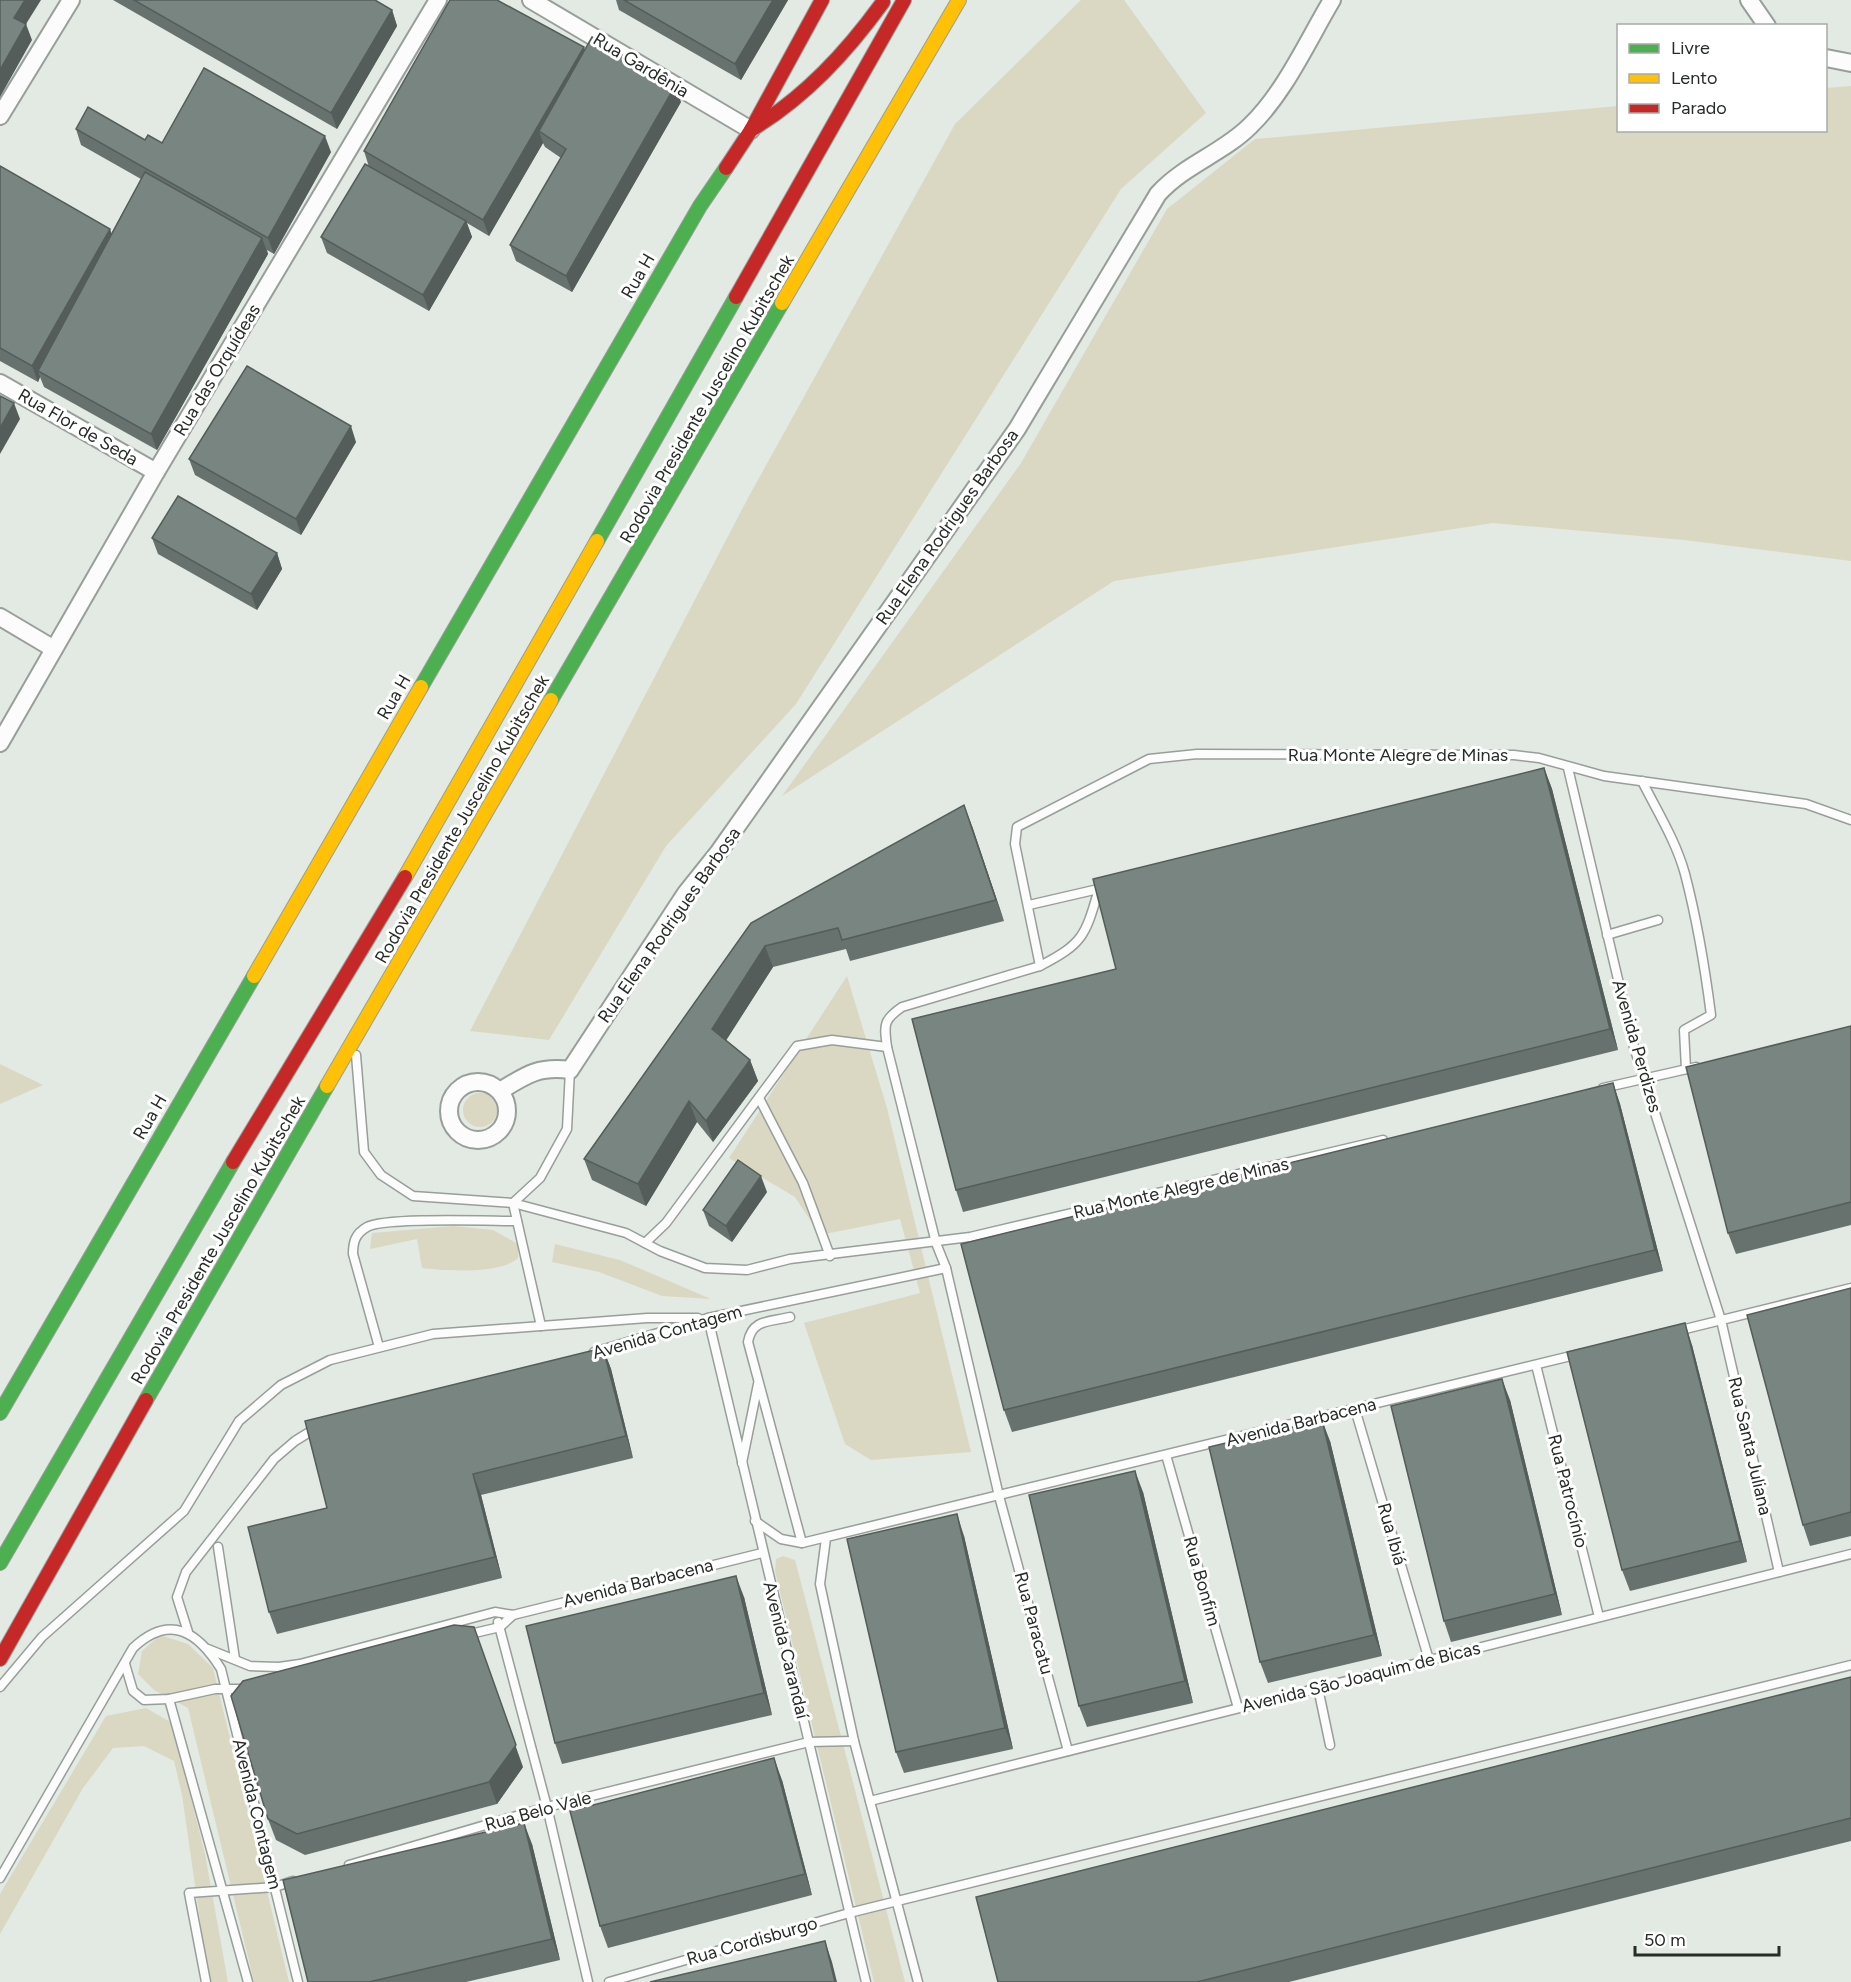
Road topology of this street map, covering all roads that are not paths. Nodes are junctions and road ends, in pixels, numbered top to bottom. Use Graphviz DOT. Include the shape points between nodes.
graph roads {
  1 [pos="71,0"];
  2 [pos="438,0"];
  3 [pos="531,0"];
  4 [pos="822,0"];
  5 [pos="885,0"];
  6 [pos="904,0"];
  7 [pos="959,0"];
  8 [pos="1332,0"];
  9 [pos="1749,0"];
  10 [pos="1766,24"];
  11 [pos="1827,58"];
  12 [pos="1851,63"];
  13 [pos="0,116"];
  14 [pos="751,130"];
  15 [pos="0,382"];
  16 [pos="156,472"];
  17 [pos="0,617"];
  18 [pos="54,649"];
  19 [pos="0,743"];
  20 [pos="1564,766"];
  21 [pos="1537,771"];
  22 [pos="1642,781"];
  23 [pos="1851,820"];
  24 [pos="1122,883"];
  25 [pos="1099,889"];
  26 [pos="1029,905"];
  27 [pos="1658,920"];
  28 [pos="1607,935"];
  29 [pos="1040,966"];
  30 [pos="354,1040"];
  31 [pos="887,1047"];
  32 [pos="1708,1064"];
  33 [pos="1686,1069"];
  34 [pos="570,1070"];
  35 [pos="1645,1078"];
  36 [pos="500,1091"];
  37 [pos="1591,1091"];
  38 [pos="759,1098"];
  39 [pos="1396,1137"];
  40 [pos="513,1203"];
  41 [pos="517,1221"];
  42 [pos="645,1243"];
  43 [pos="936,1243"];
  44 [pos="830,1256"];
  45 [pos="946,1268"];
  46 [pos="1851,1288"];
  47 [pos="790,1317"];
  48 [pos="708,1318"];
  49 [pos="1721,1320"];
  50 [pos="541,1326"];
  51 [pos="1663,1334"];
  52 [pos="380,1347"];
  53 [pos="1594,1351"];
  54 [pos="585,1355"];
  55 [pos="1536,1365"];
  56 [pos="759,1381"];
  57 [pos="1355,1409"];
  58 [pos="0,1413"];
  59 [pos="322,1424"];
  60 [pos="1167,1455"];
  61 [pos="742,1464"];
  62 [pos="999,1496"];
  63 [pos="755,1521"];
  64 [pos="826,1538"];
  65 [pos="802,1543"];
  66 [pos="218,1547"];
  67 [pos="762,1553"];
  68 [pos="1851,1554"];
  69 [pos="0,1563"];
  70 [pos="1779,1572"];
  71 [pos="495,1612"];
  72 [pos="513,1615"];
  73 [pos="1599,1617"];
  74 [pos="500,1627"];
  75 [pos="188,1632"];
  76 [pos="456,1638"];
  77 [pos="208,1649"];
  78 [pos="0,1659"];
  79 [pos="235,1659"];
  80 [pos="1429,1660"];
  81 [pos="125,1664"];
  82 [pos="300,1664"];
  83 [pos="1851,1665"];
  84 [pos="0,1687"];
  85 [pos="254,1688"];
  86 [pos="1318,1688"];
  87 [pos="225,1689"];
  88 [pos="169,1699"];
  89 [pos="1238,1708"];
  90 [pos="854,1741"];
  91 [pos="809,1742"];
  92 [pos="1330,1746"];
  93 [pos="1068,1751"];
  94 [pos="870,1801"];
  95 [pos="548,1807"];
  96 [pos="343,1867"];
  97 [pos="0,1878"];
  98 [pos="298,1880"];
  99 [pos="275,1887"];
  100 [pos="224,1891"];
  101 [pos="896,1902"];
  102 [pos="849,1913"];
  103 [pos="206,1982"];
  104 [pos="248,1982"];
  105 [pos="298,1982"];
  106 [pos="588,1982"];
  107 [pos="609,1982"];
  108 [pos="866,1982"];
  109 [pos="918,1982"];
  1 -- 13 [label="street"];
  2 -- 16 [label="street, Rua das Orquídeas"];
  3 -- 14 [label="street, Rua Gardênia"];
  4 -- 14 [label="main road, Rua H"];
  5 -- 14 [label="main road" via="863,32 816,84 782,113"];
  6 -- 69 [label="main road, Rodovia Presidente Juscelino Kubitschek" via="428,838 148,1305"];
  7 -- 30 [label="main road, Rodovia Presidente Juscelino Kubitschek"];
  8 -- 34 [label="street, Rua Elena Rodrigues Barbosa" via="1270,105 1249,128 1173,178 1158,194 1017,429 686,893"];
  9 -- 10 [label="street"];
  11 -- 12 [label="street"];
  14 -- 58 [label="main road, Rua H" via="694,217"];
  15 -- 16 [label="street, Rua Flor de Seda"];
  16 -- 18 [label="street, Rua das Orquídeas"];
  17 -- 18 [label="street"];
  18 -- 19 [label="street, Rua das Orquídeas"];
  20 -- 21 [label="lane, Rua Monte Alegre de Minas"];
  20 -- 22 [label="lane, Rua Monte Alegre de Minas"];
  20 -- 26 [label="lane, Rua Monte Alegre de Minas" via="1514,755 1197,754 1149,759 1017,827 1015,844"];
  20 -- 28 [label="lane, Avenida Perdizes"];
  22 -- 23 [label="lane, Rua Monte Alegre de Minas" via="1806,804"];
  22 -- 33 [label="lane" via="1675,846 1684,873 1712,1015 1684,1030"];
  24 -- 25 [label="lane"];
  25 -- 26 [label="lane"];
  25 -- 29 [label="lane" via="1082,939 1069,951"];
  26 -- 29 [label="lane"];
  27 -- 28 [label="lane"];
  28 -- 35 [label="lane, Avenida Perdizes"];
  29 -- 31 [label="lane" via="903,1007 889,1016 885,1028"];
  30 -- 40 [label="lane" via="364,1152 381,1175 413,1196"];
  30 -- 78 [label="main road, Rodovia Presidente Juscelino Kubitschek"];
  31 -- 38 [label="lane" via="832,1040 797,1046"];
  31 -- 43 [label="lane"];
  32 -- 33 [label="lane"];
  33 -- 35 [label="lane"];
  34 -- 36 [label="street" via="532,1071"];
  34 -- 40 [label="lane" via="567,1129 540,1178"];
  35 -- 37 [label="lane"];
  35 -- 49 [label="lane, Avenida Perdizes"];
  38 -- 42 [label="lane" via="666,1223"];
  38 -- 44 [label="lane" via="803,1183"];
  39 -- 43 [label="lane, Rua Monte Alegre de Minas"];
  40 -- 41 [label="lane"];
  40 -- 42 [label="lane, Rua Monte Alegre de Minas" via="626,1233"];
  41 -- 50 [label="lane"];
  41 -- 52 [label="lane" via="379,1223 358,1233 352,1243 353,1254"];
  42 -- 44 [label="lane, Rua Monte Alegre de Minas" via="705,1268 733,1270"];
  43 -- 44 [label="lane, Rua Monte Alegre de Minas"];
  43 -- 45 [label="lane"];
  45 -- 48 [label="lane, Avenida Contagem"];
  45 -- 62 [label="lane, Rua Paracatu"];
  46 -- 49 [label="lane"];
  47 -- 56 [label="lane" via="750,1330 748,1342"];
  48 -- 50 [label="lane"];
  48 -- 54 [label="lane, Avenida Contagem"];
  48 -- 61 [label="lane, Avenida Carandaí"];
  49 -- 51 [label="lane"];
  49 -- 70 [label="lane, Rua Santa Juliana"];
  50 -- 52 [label="lane" via="433,1334"];
  52 -- 84 [label="lane" via="330,1360 281,1385 239,1421 184,1511 42,1637"];
  53 -- 55 [label="lane, Avenida Barbacena"];
  55 -- 57 [label="lane, Avenida Barbacena"];
  55 -- 73 [label="lane, Rua Patrocínio"];
  56 -- 61 [label="lane"];
  56 -- 65 [label="lane"];
  57 -- 60 [label="lane, Avenida Barbacena"];
  57 -- 80 [label="lane, Rua Ibiá"];
  59 -- 75 [label="lane" via="274,1459 186,1572 177,1597"];
  60 -- 62 [label="lane, Avenida Barbacena"];
  60 -- 89 [label="lane, Rua Bonfim"];
  61 -- 63 [label="lane, Avenida Carandaí"];
  62 -- 64 [label="lane, Avenida Barbacena"];
  62 -- 93 [label="lane, Rua Paracatu"];
  63 -- 65 [label="lane, Avenida Barbacena" via="781,1539"];
  63 -- 67 [label="lane, Avenida Carandaí"];
  64 -- 65 [label="lane, Avenida Barbacena"];
  64 -- 90 [label="lane" via="820,1584"];
  66 -- 79 [label="lane"];
  67 -- 72 [label="lane, Avenida Barbacena"];
  67 -- 91 [label="lane, Avenida Carandaí"];
  68 -- 70 [label="lane, Avenida São Joaquim de Bicas"];
  70 -- 73 [label="lane, Avenida São Joaquim de Bicas"];
  71 -- 72 [label="lane, Avenida Barbacena"];
  71 -- 74 [label="lane"];
  71 -- 82 [label="lane, Avenida Barbacena"];
  72 -- 74 [label="lane, Avenida Barbacena"];
  73 -- 80 [label="lane, Avenida São Joaquim de Bicas"];
  74 -- 76 [label="lane, Avenida Barbacena"];
  74 -- 95 [label="lane"];
  75 -- 77 [label="lane, Avenida Contagem"];
  75 -- 81 [label="lane" via="162,1629 146,1636 133,1648"];
  77 -- 79 [label="lane, Avenida Contagem"];
  77 -- 87 [label="lane, Avenida Contagem" via="221,1669"];
  79 -- 82 [label="lane, Avenida Contagem" via="265,1668"];
  80 -- 86 [label="lane, Avenida São Joaquim de Bicas"];
  81 -- 88 [label="lane" via="133,1690 144,1700"];
  81 -- 97 [label="lane"];
  83 -- 101 [label="lane"];
  85 -- 87 [label="lane"];
  86 -- 89 [label="lane, Avenida São Joaquim de Bicas"];
  86 -- 92 [label="lane"];
  87 -- 88 [label="lane"];
  87 -- 99 [label="lane, Avenida Contagem"];
  88 -- 100 [label="lane"];
  89 -- 93 [label="lane, Avenida São Joaquim de Bicas"];
  90 -- 91 [label="lane, Rua Belo Vale"];
  90 -- 94 [label="lane"];
  91 -- 95 [label="lane, Rua Belo Vale"];
  91 -- 102 [label="lane, Avenida Carandaí"];
  93 -- 94 [label="lane, Avenida São Joaquim de Bicas"];
  94 -- 101 [label="lane"];
  95 -- 96 [label="lane, Rua Belo Vale"];
  95 -- 106 [label="lane"];
  98 -- 99 [label="lane"];
  99 -- 100 [label="lane"];
  99 -- 105 [label="lane, Avenida Contagem"];
  100 -- 103 [label="lane" via="189,1893"];
  100 -- 104 [label="lane"];
  101 -- 102 [label="lane, Rua Cordisburgo"];
  101 -- 109 [label="lane"];
  102 -- 107 [label="lane, Rua Cordisburgo"];
  102 -- 108 [label="lane, Avenida Carandaí"];
}
